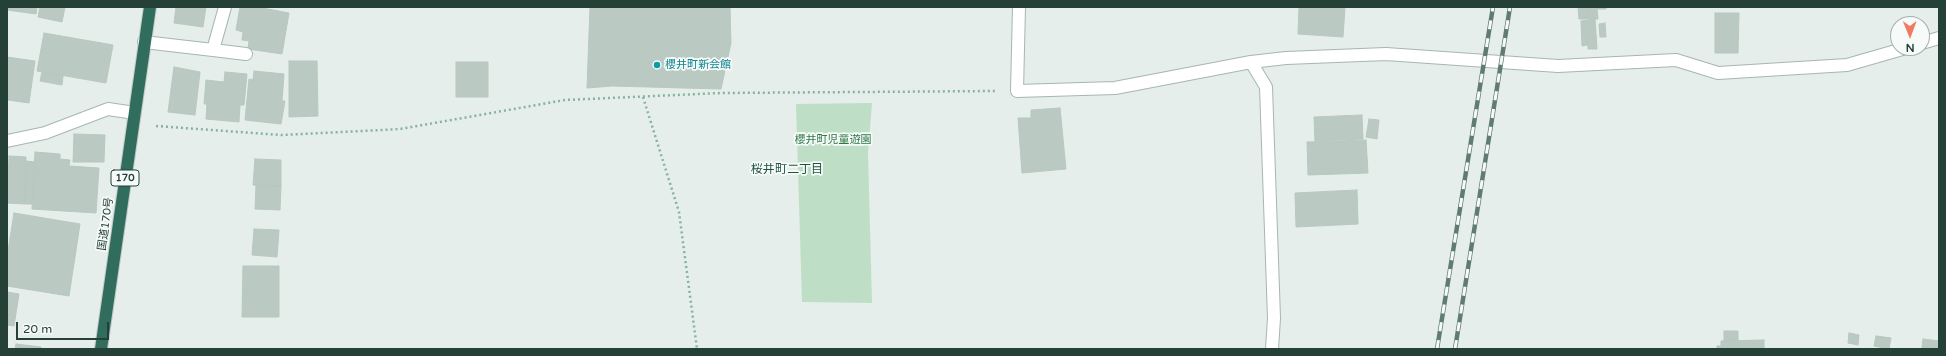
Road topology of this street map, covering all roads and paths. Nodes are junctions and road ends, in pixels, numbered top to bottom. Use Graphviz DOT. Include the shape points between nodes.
graph roads {
  1 [pos="150,7"];
  2 [pos="225,7"];
  3 [pos="1019,7"];
  4 [pos="144,42"];
  5 [pos="213,50"];
  6 [pos="1890,53"];
  7 [pos="246,54"];
  8 [pos="1251,62"];
  9 [pos="1017,91"];
  10 [pos="643,97"];
  11 [pos="135,113"];
  12 [pos="7,141"];
  13 [pos="101,349"];
  14 [pos="697,349"];
  15 [pos="1272,349"];
  1 -- 4 [label="highway, 国道170号 / 170"];
  2 -- 5 [label="street"];
  3 -- 9 [label="street"];
  4 -- 5 [label="street"];
  4 -- 11 [label="highway, 国道170号 / 170"];
  5 -- 7 [label="street"];
  6 -- 8 [label="street" via="1847,65 1718,73 1676,60 1558,66 1386,54"];
  8 -- 9 [label="street" via="1115,88"];
  8 -- 15 [label="street" via="1266,87 1274,318"];
  9 -- 10 [label="path" via="721,93"];
  10 -- 11 [label="path" via="565,100 400,129 281,135 156,126"];
  10 -- 14 [label="path" via="679,212"];
  11 -- 12 [label="street" via="108,109 45,133"];
  11 -- 13 [label="highway, 国道170号 / 170"];
}
